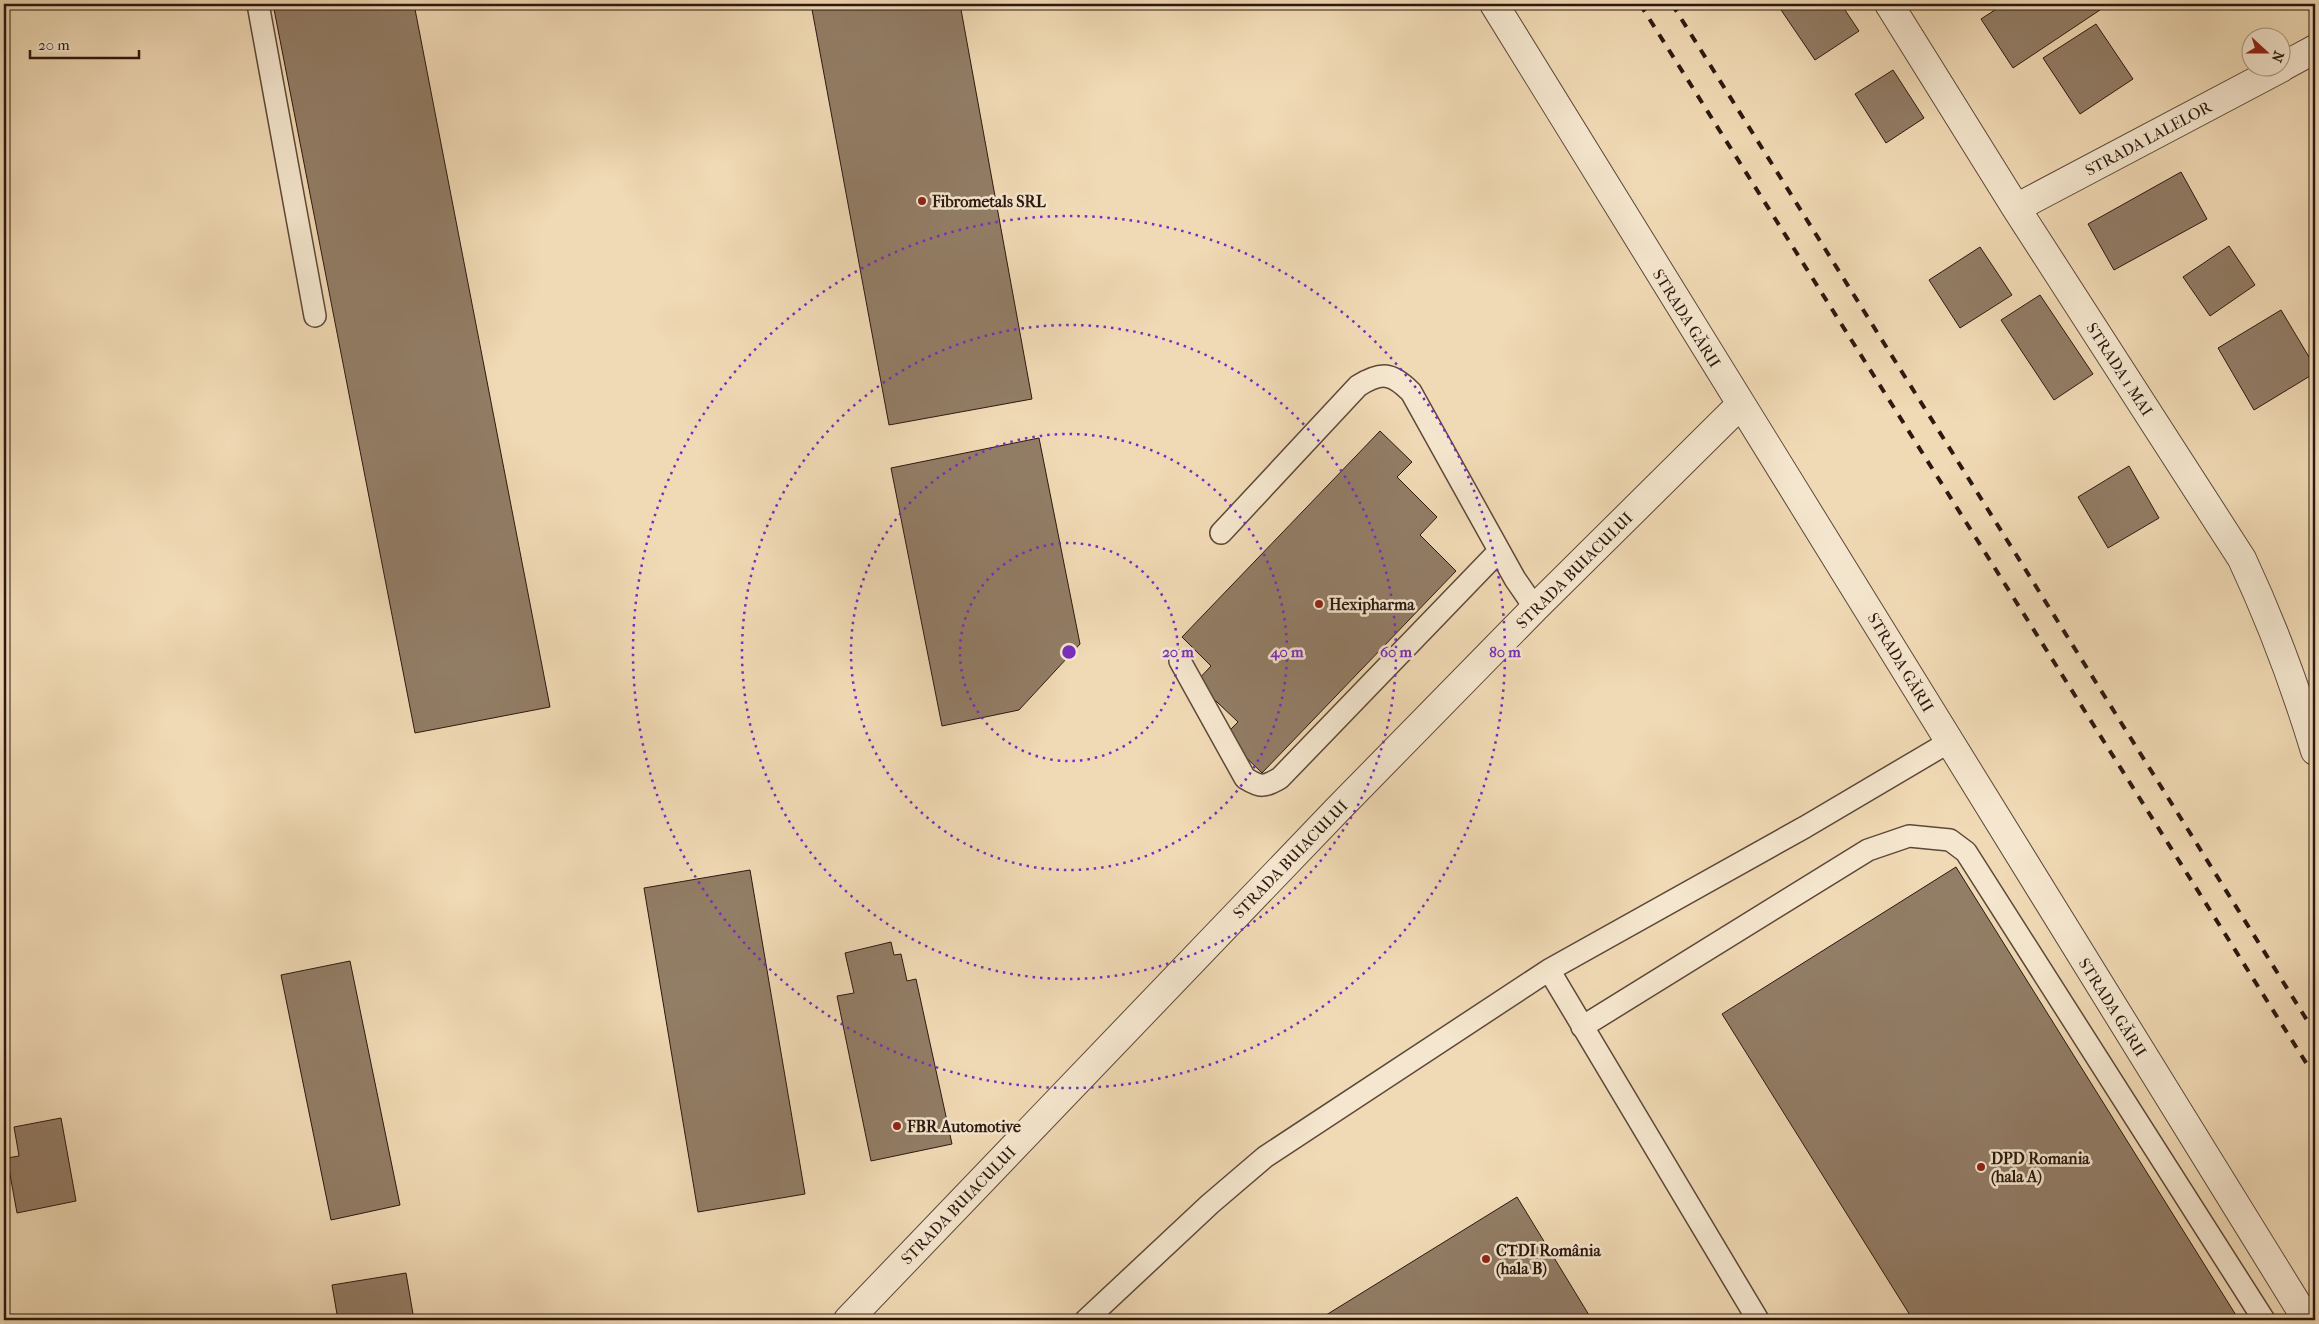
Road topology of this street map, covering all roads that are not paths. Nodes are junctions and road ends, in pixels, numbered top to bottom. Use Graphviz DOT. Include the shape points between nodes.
graph roads {
  1 [pos="258,4"];
  2 [pos="1494,4"];
  3 [pos="1889,4"];
  4 [pos="2315,49"];
  5 [pos="2292,61"];
  6 [pos="2260,78"];
  7 [pos="2016,208"];
  8 [pos="315,316"];
  9 [pos="1740,405"];
  10 [pos="1221,534"];
  11 [pos="1499,551"];
  12 [pos="1536,608"];
  13 [pos="1180,661"];
  14 [pos="2307,694"];
  15 [pos="1950,742"];
  16 [pos="2315,751"];
  17 [pos="1549,970"];
  18 [pos="1582,1027"];
  19 [pos="848,1320"];
  20 [pos="1086,1320"];
  21 [pos="1758,1320"];
  22 [pos="2264,1320"];
  23 [pos="2307,1320"];
  1 -- 8 [label="lane"];
  2 -- 9 [label="street, STRADA GĂRII"];
  3 -- 7 [label="street, STRADA 1 MAI"];
  4 -- 5 [label="street, STRADA LALELOR"];
  6 -- 7 [label="street, STRADA LALELOR"];
  7 -- 14 [label="street, STRADA 1 MAI" via="2242,559"];
  9 -- 12 [label="street, STRADA BUIACULUI"];
  9 -- 15 [label="street, STRADA GĂRII" via="1809,511"];
  10 -- 11 [label="lane" via="1358,386 1373,377 1386,376 1398,379 1411,392"];
  11 -- 12 [label="lane"];
  11 -- 13 [label="lane" via="1280,778 1266,786 1255,785 1246,778"];
  12 -- 19 [label="street, STRADA BUIACULUI" via="1331,816"];
  14 -- 16 [label="street, STRADA 1 MAI"];
  15 -- 17 [label="lane"];
  15 -- 23 [label="street, STRADA GĂRII"];
  17 -- 18 [label="lane"];
  17 -- 20 [label="lane" via="1265,1157"];
  18 -- 21 [label="lane"];
  18 -- 22 [label="lane" via="1868,850 1909,836 1950,840 1966,852"];
}
